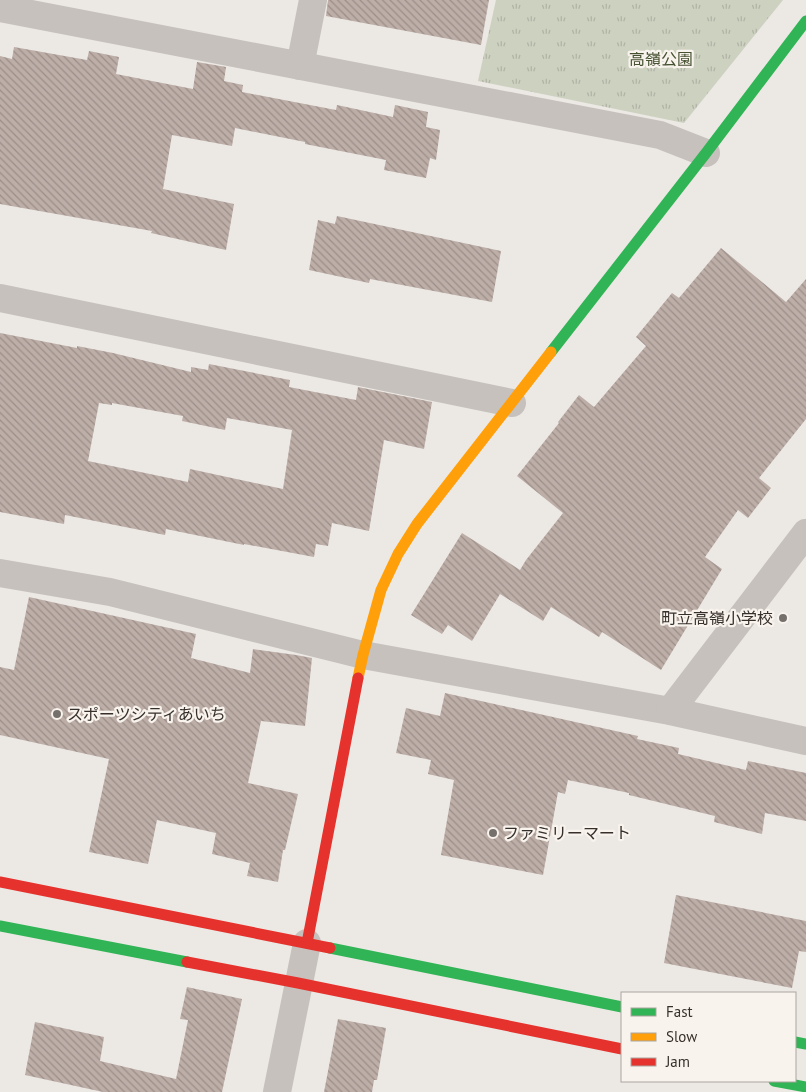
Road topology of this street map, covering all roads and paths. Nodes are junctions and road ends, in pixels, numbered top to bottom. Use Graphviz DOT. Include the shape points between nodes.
graph roads {
  1 [pos="313,0"];
  2 [pos="0,8"];
  3 [pos="806,21"];
  4 [pos="300,66"];
  5 [pos="706,153"];
  6 [pos="0,298"];
  7 [pos="512,403"];
  8 [pos="806,533"];
  9 [pos="0,573"];
  10 [pos="363,654"];
  11 [pos="670,711"];
  12 [pos="806,741"];
  13 [pos="0,882"];
  14 [pos="0,926"];
  15 [pos="306,943"];
  16 [pos="298,983"];
  17 [pos="621,1007"];
  18 [pos="621,1050"];
  19 [pos="779,1082"];
  20 [pos="806,1087"];
  21 [pos="277,1092"];
  1 -- 4 [label="street"];
  2 -- 4 [label="street"];
  3 -- 5 [label="street"];
  4 -- 5 [label="street" via="660,135"];
  5 -- 7 [label="street"];
  6 -- 7 [label="street"];
  7 -- 10 [label="street" via="417,524 398,554 381,590"];
  8 -- 11 [label="street"];
  9 -- 10 [label="street" via="110,592"];
  10 -- 11 [label="street"];
  10 -- 15 [label="street"];
  11 -- 12 [label="street"];
  13 -- 15 [label="street"];
  14 -- 16 [label="street"];
  15 -- 16 [label="street"];
  15 -- 17 [label="street"];
  16 -- 18 [label="street"];
  16 -- 21 [label="street"];
  19 -- 20 [label="street"];
}
